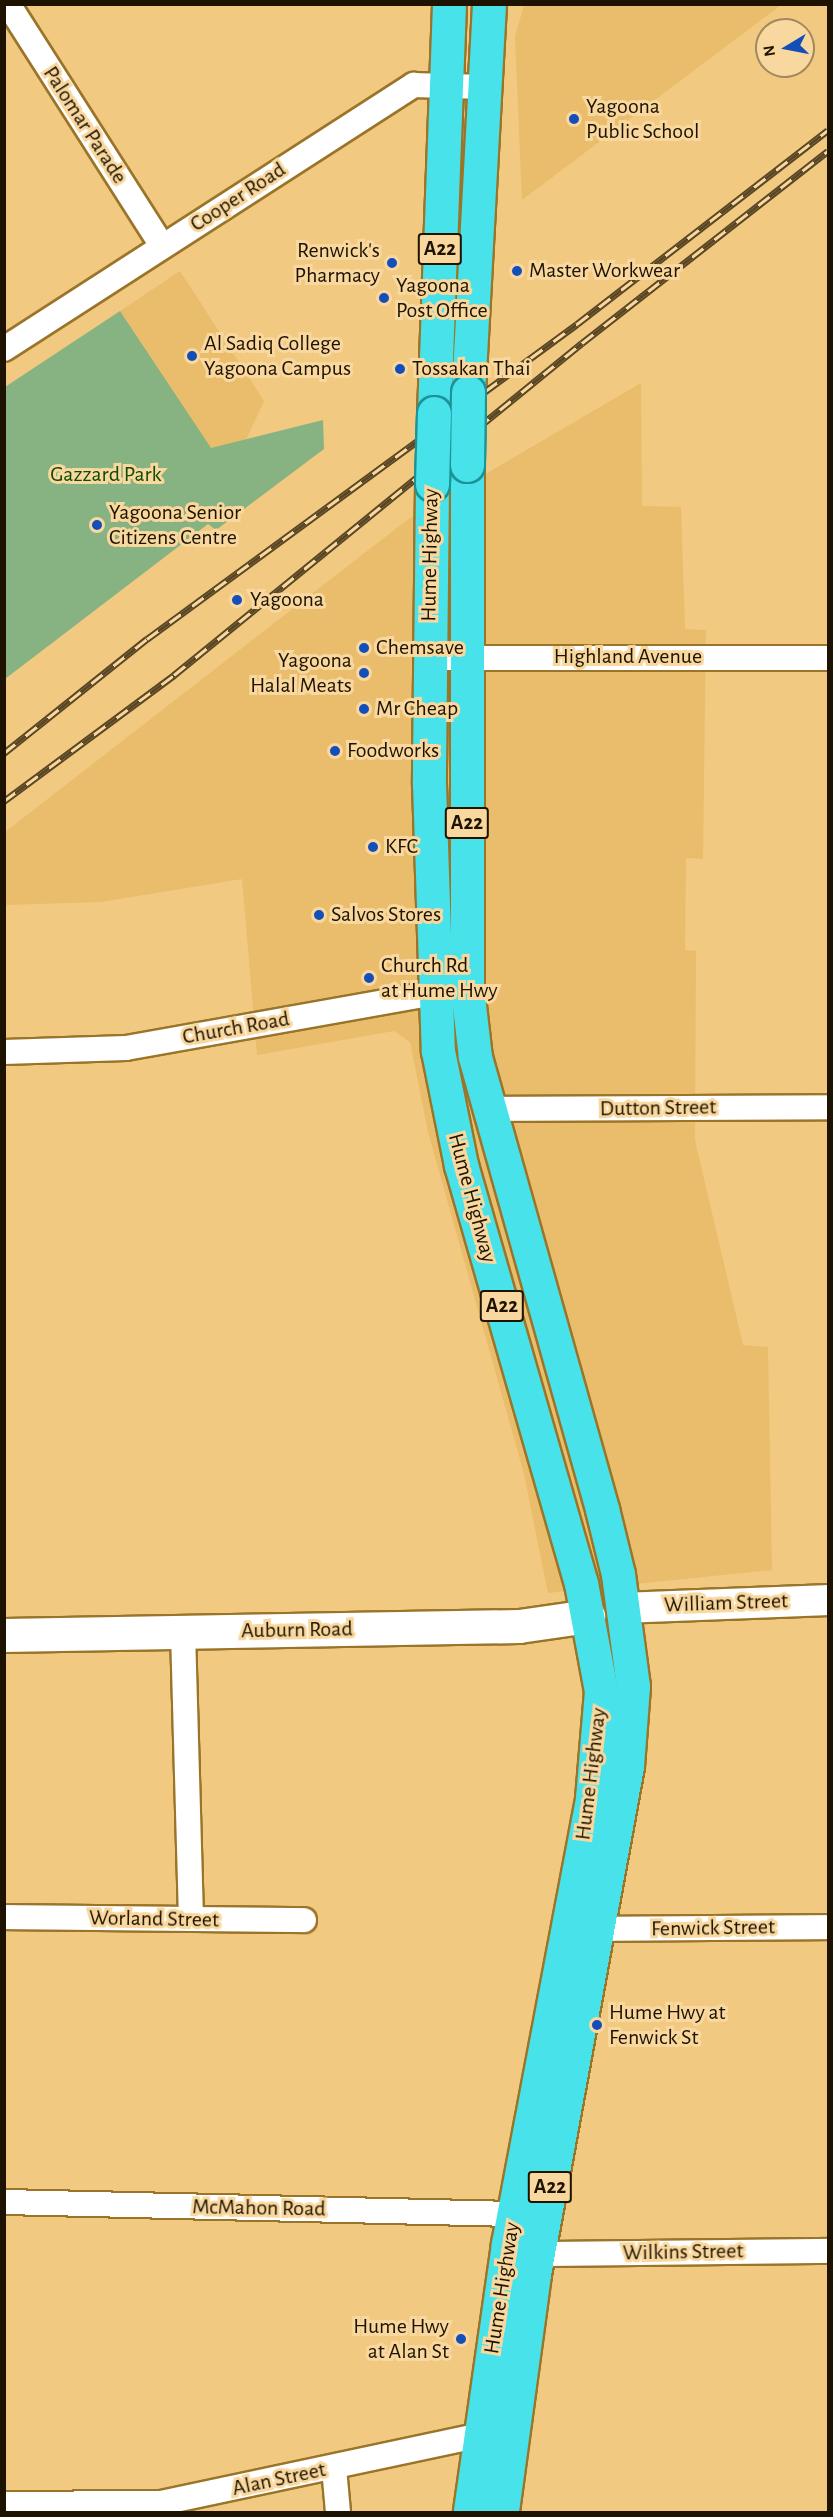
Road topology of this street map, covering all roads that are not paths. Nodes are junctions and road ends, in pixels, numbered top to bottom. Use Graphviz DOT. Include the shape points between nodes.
graph roads {
  1 [pos="8,4"];
  2 [pos="449,4"];
  3 [pos="489,4"];
  4 [pos="445,84"];
  5 [pos="484,87"];
  6 [pos="162,246"];
  7 [pos="4,349"];
  8 [pos="428,658"];
  9 [pos="468,658"];
  10 [pos="828,658"];
  11 [pos="467,988"];
  12 [pos="433,994"];
  13 [pos="4,1052"];
  14 [pos="828,1107"];
  15 [pos="487,1109"];
  16 [pos="828,1600"];
  17 [pos="623,1608"];
  18 [pos="588,1616"];
  19 [pos="183,1632"];
  20 [pos="4,1635"];
  21 [pos="4,1917"];
  22 [pos="191,1919"];
  23 [pos="304,1920"];
  24 [pos="828,1927"];
  25 [pos="597,1929"];
  26 [pos="4,2202"];
  27 [pos="513,2214"];
  28 [pos="828,2251"];
  29 [pos="538,2254"];
  30 [pos="480,2435"];
  31 [pos="334,2468"];
  32 [pos="4,2504"];
  33 [pos="162,2508"];
  34 [pos="338,2512"];
  35 [pos="470,2512"];
  36 [pos="502,2512"];
  1 -- 6 [label="street, Palomar Parade"];
  2 -- 4 [label="highway, Hume Highway / A22"];
  3 -- 5 [label="highway, Hume Highway / A22"];
  4 -- 5 [label="street, Cooper Road"];
  4 -- 6 [label="street, Cooper Road" via="414,85"];
  4 -- 8 [label="highway, Hume Highway / A22, bridge"];
  5 -- 9 [label="highway, Hume Highway / A22, bridge" via="468,392"];
  6 -- 7 [label="street, Cooper Road"];
  8 -- 9 [label="street, Highland Avenue"];
  8 -- 12 [label="highway, Hume Highway / A22"];
  9 -- 10 [label="street, Highland Avenue"];
  9 -- 11 [label="highway, Hume Highway / A22"];
  11 -- 12 [label="street, Church Road"];
  11 -- 15 [label="highway, Hume Highway / A22"];
  12 -- 13 [label="street, Church Road" via="126,1048"];
  12 -- 18 [label="highway, Hume Highway / A22" via="461,1165"];
  14 -- 15 [label="street, Dutton Street"];
  15 -- 17 [label="highway, Hume Highway / A22" via="602,1509"];
  16 -- 17 [label="street, William Street"];
  17 -- 18 [label="highway"];
  17 -- 25 [label="highway, Hume Highway / A22" via="631,1652 632,1717"];
  18 -- 19 [label="main road, Auburn Road" via="519,1626"];
  18 -- 27 [label="highway, Hume Highway / A22" via="601,1691 600,1737"];
  19 -- 20 [label="main road, Auburn Road"];
  19 -- 22 [label="street"];
  21 -- 22 [label="street, Worland Street"];
  22 -- 23 [label="street, Worland Street"];
  24 -- 25 [label="street, Fenwick Street"];
  25 -- 29 [label="highway, Hume Highway / A22"];
  26 -- 27 [label="street, McMahon Road"];
  27 -- 30 [label="highway, Hume Highway / A22"];
  28 -- 29 [label="street, Wilkins Street"];
  29 -- 36 [label="highway, Hume Highway / A22"];
  30 -- 31 [label="street, Alan Street"];
  30 -- 35 [label="highway, Hume Highway / A22"];
  31 -- 33 [label="street, Alan Street"];
  31 -- 34 [label="street"];
  32 -- 33 [label="street, Alan Street"];
}
